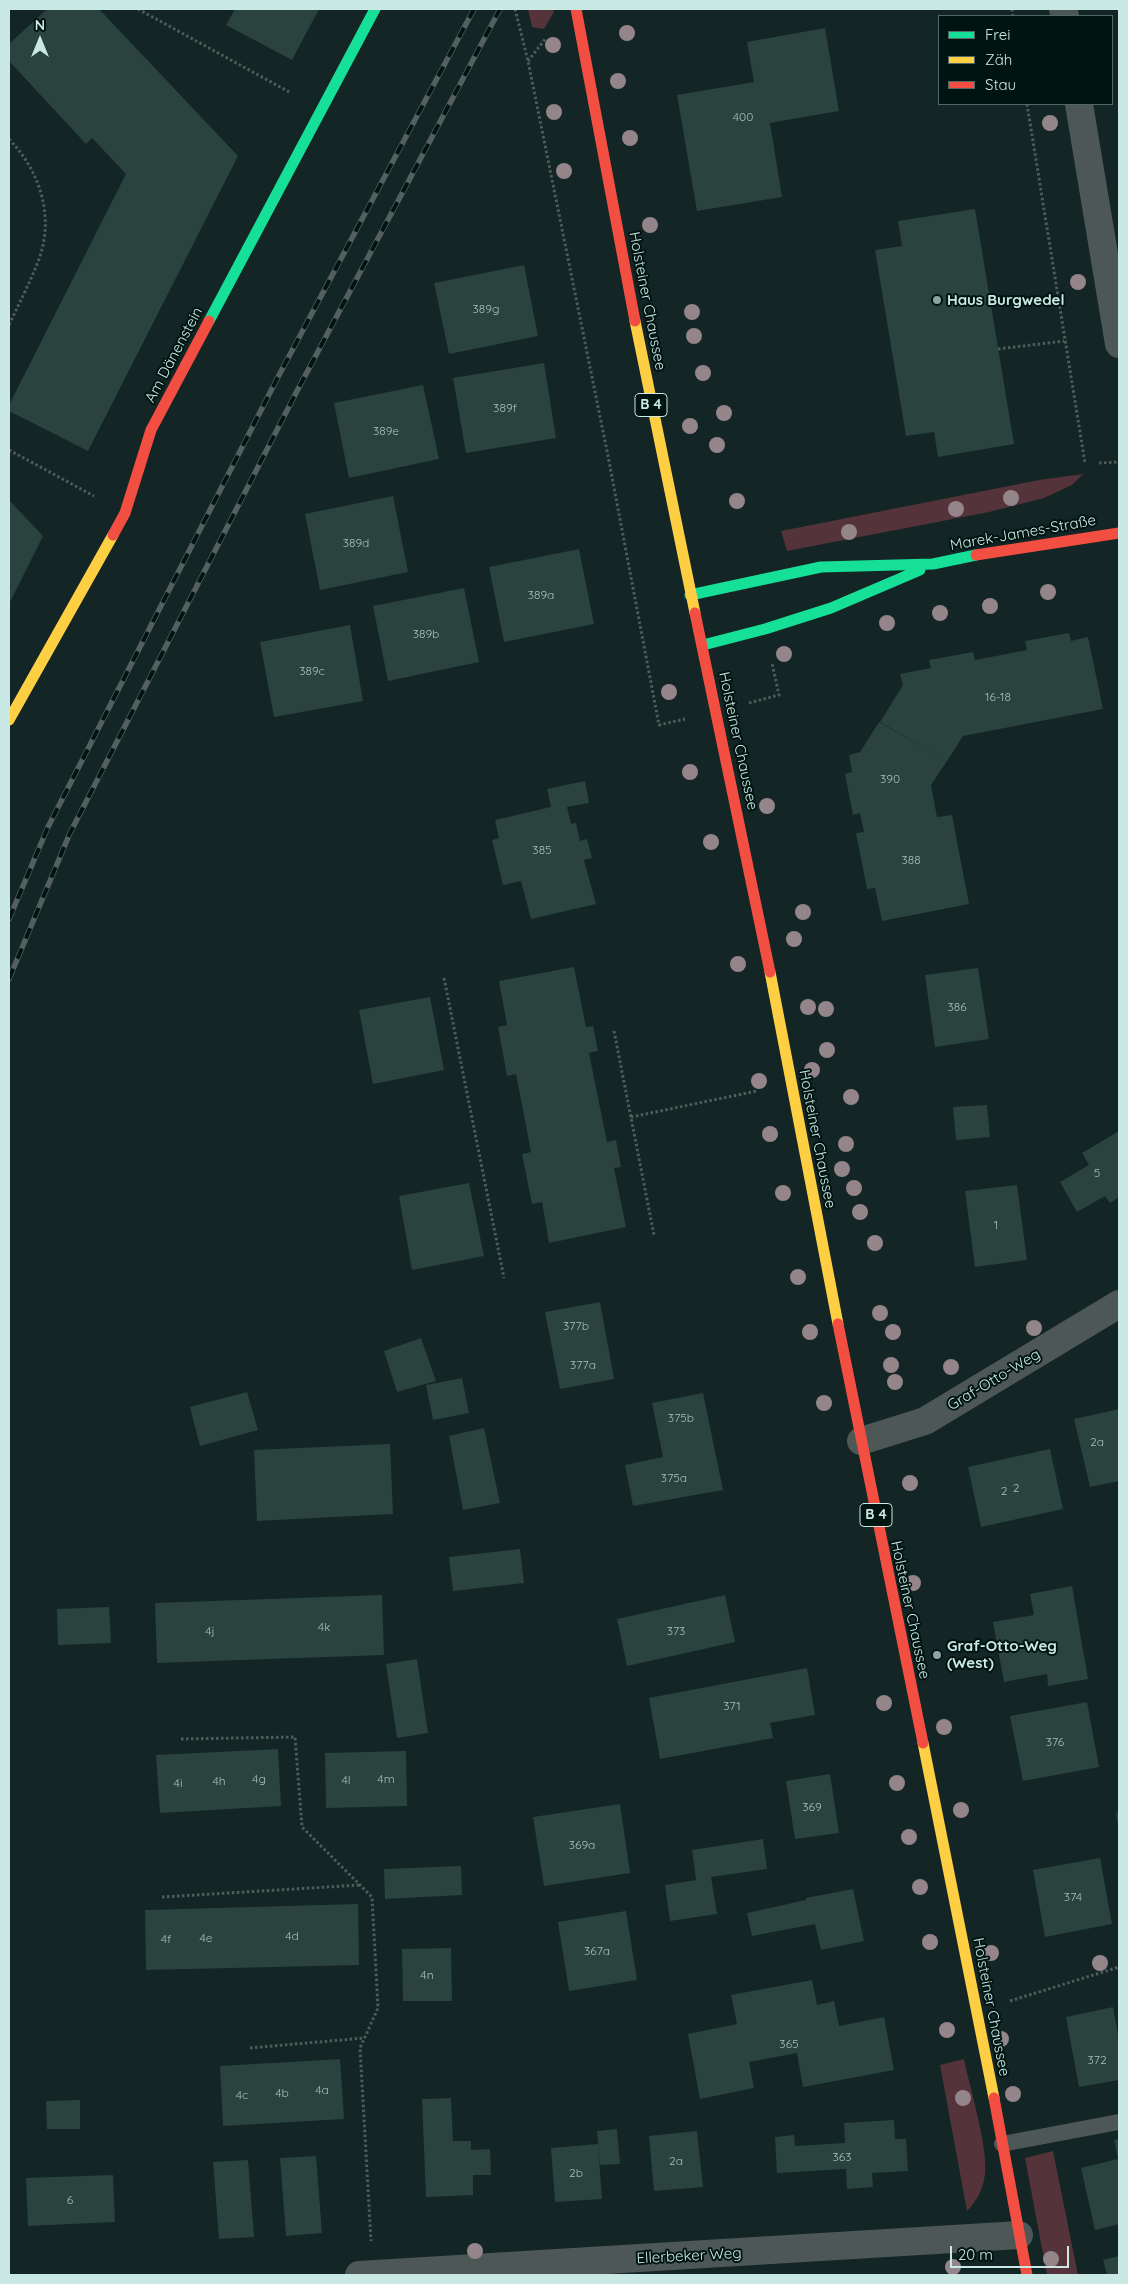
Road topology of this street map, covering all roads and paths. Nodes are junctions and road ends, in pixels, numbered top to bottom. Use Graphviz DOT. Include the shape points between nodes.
graph roads {
  1 [pos="138,9"];
  2 [pos="375,9"];
  3 [pos="515,9"];
  4 [pos="576,9"];
  5 [pos="1027,105"];
  6 [pos="1079,105"];
  7 [pos="321,110"];
  8 [pos="9,139"];
  9 [pos="9,326"];
  10 [pos="1064,341"];
  11 [pos="1119,344"];
  12 [pos="998,349"];
  13 [pos="9,450"];
  14 [pos="1119,462"];
  15 [pos="1084,463"];
  16 [pos="1099,463"];
  17 [pos="125,513"];
  18 [pos="1119,533"];
  19 [pos="932,564"];
  20 [pos="690,595"];
  21 [pos="703,645"];
  22 [pos="770,654"];
  23 [pos="746,704"];
  24 [pos="686,718"];
  25 [pos="9,720"];
  26 [pos="444,978"];
  27 [pos="614,1031"];
  28 [pos="790,1084"];
  29 [pos="631,1117"];
  30 [pos="654,1235"];
  31 [pos="504,1278"];
  32 [pos="1119,1304"];
  33 [pos="861,1441"];
  34 [pos="181,1739"];
  35 [pos="360,1885"];
  36 [pos="162,1897"];
  37 [pos="1119,1967"];
  38 [pos="978,2011"];
  39 [pos="364,2038"];
  40 [pos="250,2048"];
  41 [pos="1119,2122"];
  42 [pos="1002,2144"];
  43 [pos="1019,2236"];
  44 [pos="366,2275"];
  45 [pos="1027,2275"];
  1 -- 7 [label="path"];
  2 -- 7 [label="main road, Am Dänenstein"];
  3 -- 24 [label="path" via="606,446 659,725"];
  4 -- 20 [label="main road, Holsteiner Chaussee / B 4"];
  5 -- 10 [label="path"];
  6 -- 11 [label="street"];
  7 -- 17 [label="main road, Am Dänenstein" via="151,430"];
  8 -- 9 [label="path" via="23,153 35,174 42,194 44,216 40,258"];
  10 -- 12 [label="path"];
  10 -- 15 [label="path"];
  13 -- 17 [label="path"];
  14 -- 16 [label="path"];
  17 -- 25 [label="main road, Am Dänenstein"];
  18 -- 19 [label="main road, Marek-James-Straße"];
  19 -- 20 [label="main road, Marek-James-Straße" via="821,567"];
  19 -- 21 [label="main road, Marek-James-Straße" via="832,608"];
  20 -- 21 [label="main road, Holsteiner Chaussee / B 4"];
  21 -- 28 [label="main road, Holsteiner Chaussee / B 4" via="760,918"];
  22 -- 23 [label="path" via="779,695"];
  26 -- 31 [label="path"];
  27 -- 29 [label="path"];
  28 -- 29 [label="path"];
  28 -- 33 [label="main road, Holsteiner Chaussee / B 4"];
  29 -- 30 [label="path"];
  32 -- 33 [label="street, Graf-Otto-Weg" via="925,1421"];
  33 -- 38 [label="main road, Holsteiner Chaussee / B 4"];
  34 -- 35 [label="path" via="295,1737 302,1827"];
  35 -- 36 [label="path"];
  35 -- 39 [label="path" via="372,1897 378,2008"];
  37 -- 38 [label="path"];
  38 -- 42 [label="main road, Holsteiner Chaussee / B 4"];
  39 -- 40 [label="path"];
  39 -- 44 [label="path" via="360,2048"];
  41 -- 42 [label="lane"];
  42 -- 43 [label="main road, Holsteiner Chaussee / B 4"];
  43 -- 44 [label="street, Ellerbeker Weg"];
  43 -- 45 [label="main road, Holsteiner Chaussee / B 4"];
}
